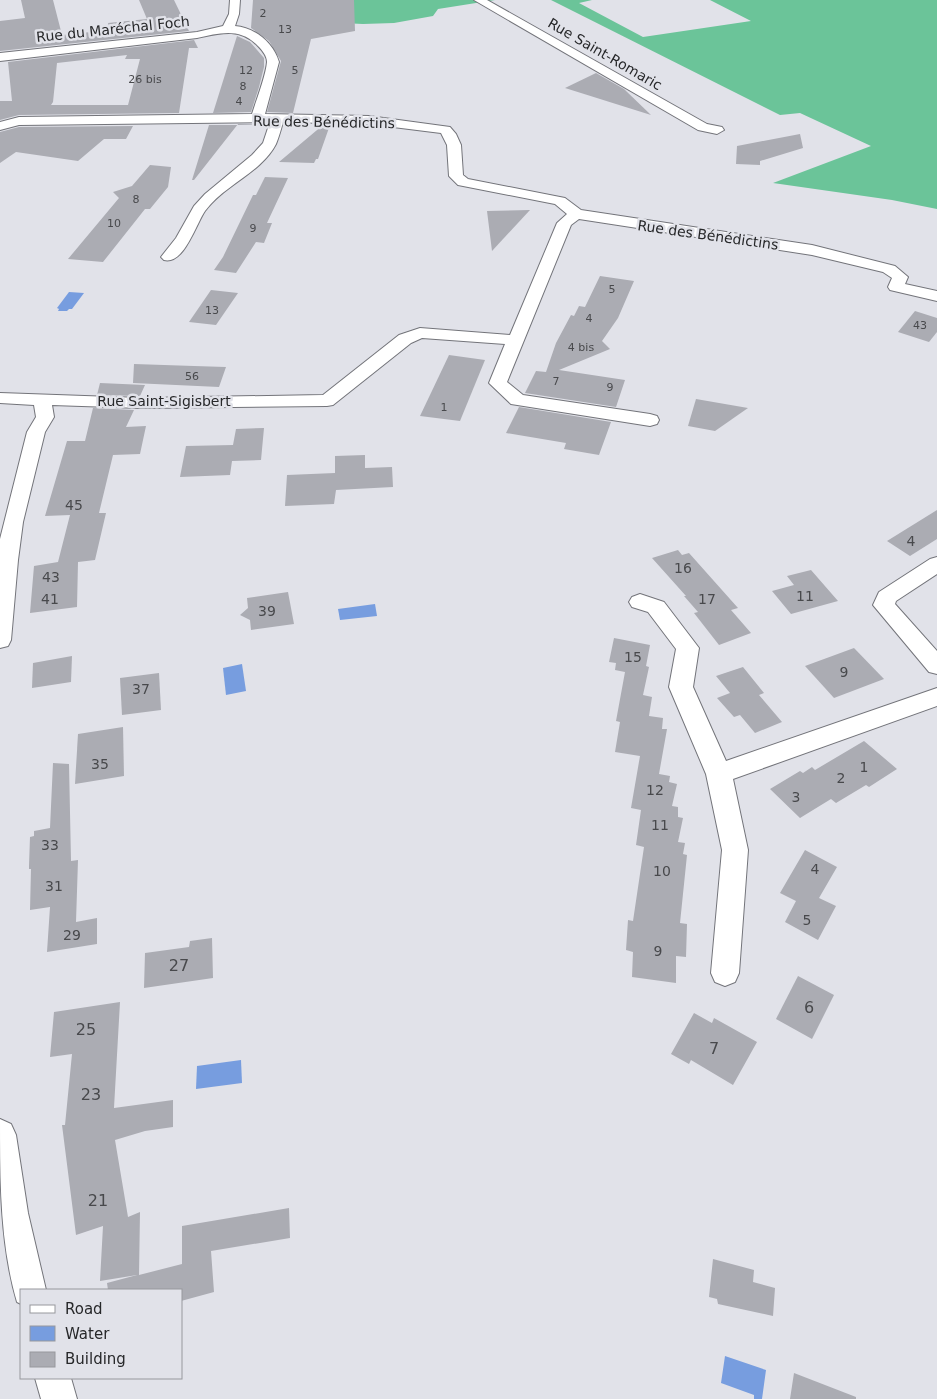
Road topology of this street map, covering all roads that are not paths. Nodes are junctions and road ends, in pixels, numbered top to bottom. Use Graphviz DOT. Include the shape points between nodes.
graph roads {
  1 [pos="235,0"];
  2 [pos="479,0"];
  3 [pos="228,28"];
  4 [pos="0,57"];
  5 [pos="278,118"];
  6 [pos="257,119"];
  7 [pos="0,126"];
  8 [pos="717,130"];
  9 [pos="576,214"];
  10 [pos="170,257"];
  11 [pos="937,296"];
  12 [pos="515,340"];
  13 [pos="4,398"];
  14 [pos="42,400"];
  15 [pos="650,420"];
  16 [pos="36,432"];
  17 [pos="937,564"];
  18 [pos="3,570"];
  19 [pos="640,602"];
  20 [pos="0,640"];
  21 [pos="937,666"];
  22 [pos="937,697"];
  23 [pos="719,774"];
  24 [pos="724,973"];
  25 [pos="0,1136"];
  26 [pos="7,1236"];
  27 [pos="29,1289"];
  28 [pos="53,1379"];
  29 [pos="59,1399"];
  1 -- 3 [label="street"];
  2 -- 8 [label="street, Rue Saint-Romaric" via="703,127"];
  3 -- 4 [label="street, Rue du Maréchal Foch" via="197,35"];
  3 -- 6 [label="street" via="252,33 272,55 273,62"];
  5 -- 6 [label="street, Rue des Bénédictins"];
  5 -- 9 [label="street, Rue des Bénédictins" via="369,120 446,130 454,138 454,168 456,176 463,182 560,202"];
  5 -- 10 [label="street" via="269,144 199,209"];
  6 -- 7 [label="street, Rue des Bénédictins" via="19,121"];
  9 -- 11 [label="street, Rue des Bénédictins" via="849,258 889,269 900,277 896,287"];
  9 -- 12 [label="street" via="564,223"];
  12 -- 14 [label="street, Rue Saint-Sigisbert" via="420,333 405,340 327,401 141,403"];
  12 -- 15 [label="street" via="498,383 517,400"];
  13 -- 14 [label="street, Rue Saint-Sigisbert"];
  13 -- 16 [label="street" via="24,411"];
  14 -- 16 [label="street" via="45,417"];
  16 -- 18 [label="street"];
  17 -- 21 [label="street" via="887,597 884,605"];
  18 -- 20 [label="street"];
  19 -- 23 [label="street" via="656,607 688,648 681,687"];
  22 -- 23 [label="street"];
  23 -- 24 [label="street" via="735,850"];
  25 -- 26 [label="street"];
  26 -- 27 [label="street"];
  28 -- 29 [label="street"];
}
